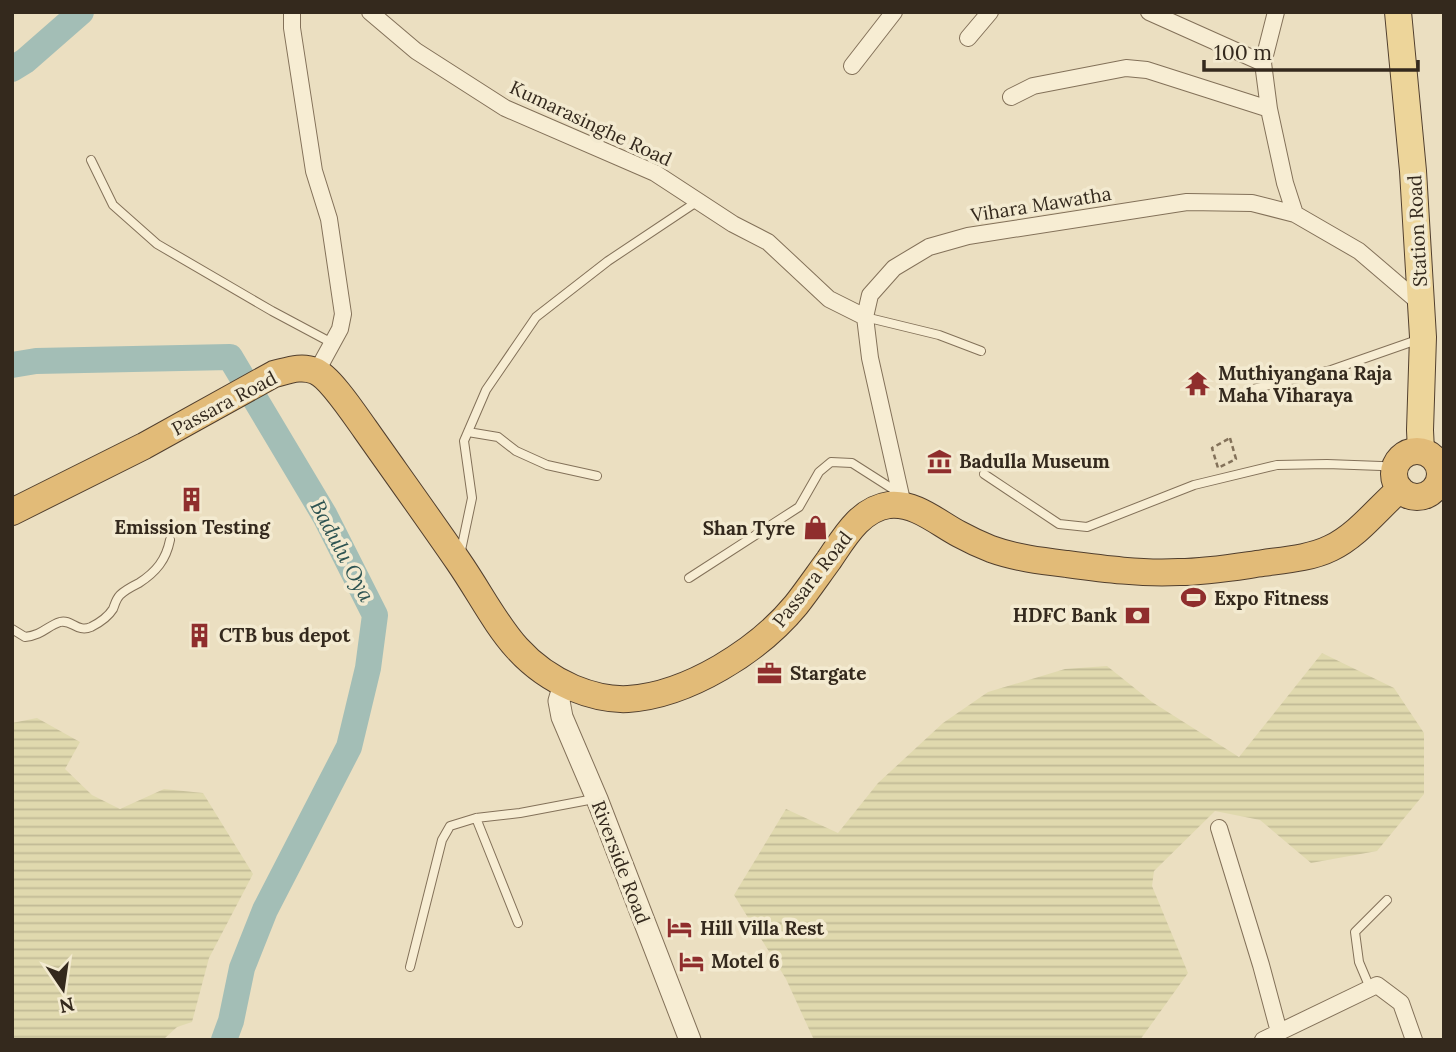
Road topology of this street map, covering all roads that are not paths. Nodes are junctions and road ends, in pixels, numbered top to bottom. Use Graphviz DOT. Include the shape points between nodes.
graph roads {
  1 [pos="292,12"];
  2 [pos="370,12"];
  3 [pos="894,12"];
  4 [pos="990,12"];
  5 [pos="1149,12"];
  6 [pos="1276,12"];
  7 [pos="1398,12"];
  8 [pos="968,38"];
  9 [pos="1263,63"];
  10 [pos="852,66"];
  11 [pos="1011,97"];
  12 [pos="1269,109"];
  13 [pos="91,160"];
  14 [pos="698,201"];
  15 [pos="1295,214"];
  16 [pos="1421,304"];
  17 [pos="865,317"];
  18 [pos="1423,337"];
  19 [pos="332,343"];
  20 [pos="981,351"];
  21 [pos="1444,355"];
  22 [pos="317,371"];
  23 [pos="1249,390"];
  24 [pos="468,432"];
  25 [pos="1435,460"];
  26 [pos="984,474"];
  27 [pos="597,476"];
  28 [pos="1397,479"];
  29 [pos="902,500"];
  30 [pos="1437,503"];
  31 [pos="12,512"];
  32 [pos="170,540"];
  33 [pos="459,562"];
  34 [pos="689,578"];
  35 [pos="12,629"];
  36 [pos="564,684"];
  37 [pos="597,799"];
  38 [pos="476,818"];
  39 [pos="1219,828"];
  40 [pos="1387,900"];
  41 [pos="518,923"];
  42 [pos="410,967"];
  43 [pos="1370,988"];
  44 [pos="1279,1032"];
  45 [pos="690,1040"];
  46 [pos="1263,1040"];
  47 [pos="1414,1040"];
  1 -- 19 [label="street" via="314,171 329,219 343,314"];
  2 -- 14 [label="street, Kumarasinghe Road" via="416,51 505,108 655,173"];
  3 -- 10 [label="street"];
  4 -- 8 [label="street"];
  5 -- 9 [label="street"];
  6 -- 9 [label="street"];
  7 -- 16 [label="main road, Station Road"];
  9 -- 12 [label="street"];
  11 -- 12 [label="street" via="1033,86 1126,68 1147,70"];
  12 -- 15 [label="street"];
  13 -- 19 [label="lane" via="113,205 157,244"];
  14 -- 17 [label="street, Kumarasinghe Road" via="768,242 829,299"];
  14 -- 24 [label="lane" via="608,261 536,317 486,390"];
  15 -- 16 [label="street, Vihara Mawatha" via="1359,251"];
  15 -- 17 [label="street, Vihara Mawatha" via="1252,203 1187,202 968,236 929,247 894,268 870,295"];
  16 -- 18 [label="main road, Station Road"];
  17 -- 20 [label="lane" via="939,335"];
  17 -- 29 [label="street, Vihara Mawatha"];
  18 -- 21 [label="main road"];
  18 -- 23 [label="lane" via="1331,370"];
  18 -- 25 [label="main road, Station Road" via="1420,430"];
  19 -- 22 [label="street"];
  22 -- 31 [label="highway, Passara Road" via="296,368 274,374"];
  22 -- 33 [label="highway, Passara Road" via="343,397"];
  24 -- 27 [label="lane" via="498,438 547,465"];
  24 -- 33 [label="lane" via="464,441 472,498"];
  25 -- 28 [label="highway" via="1408,453 1402,457"];
  25 -- 30 [label="highway" via="1441,472"];
  26 -- 28 [label="lane" via="1059,524 1087,527 1194,485 1277,465 1362,465"];
  28 -- 29 [label="highway" via="1344,540 1323,552 1181,572 1152,573 1023,558 974,541"];
  28 -- 30 [label="highway" via="1411,496"];
  29 -- 34 [label="lane" via="852,463 831,462 819,472 799,507"];
  29 -- 36 [label="highway, Passara Road" via="863,517 779,624 721,668 668,690 632,698 598,696"];
  32 -- 35 [label="lane" via="162,563 121,594 105,619 84,629 59,623 25,637"];
  33 -- 36 [label="highway, Passara Road" via="516,648 536,668"];
  36 -- 37 [label="street, Riverside Road" via="559,701 562,717"];
  37 -- 38 [label="lane"];
  37 -- 45 [label="street, Riverside Road"];
  38 -- 41 [label="lane"];
  38 -- 42 [label="lane" via="450,826 442,840"];
  39 -- 44 [label="street"];
  40 -- 43 [label="lane" via="1355,932 1359,962"];
  43 -- 44 [label="street"];
  43 -- 47 [label="street" via="1377,985 1401,1003"];
  44 -- 46 [label="street"];
}
